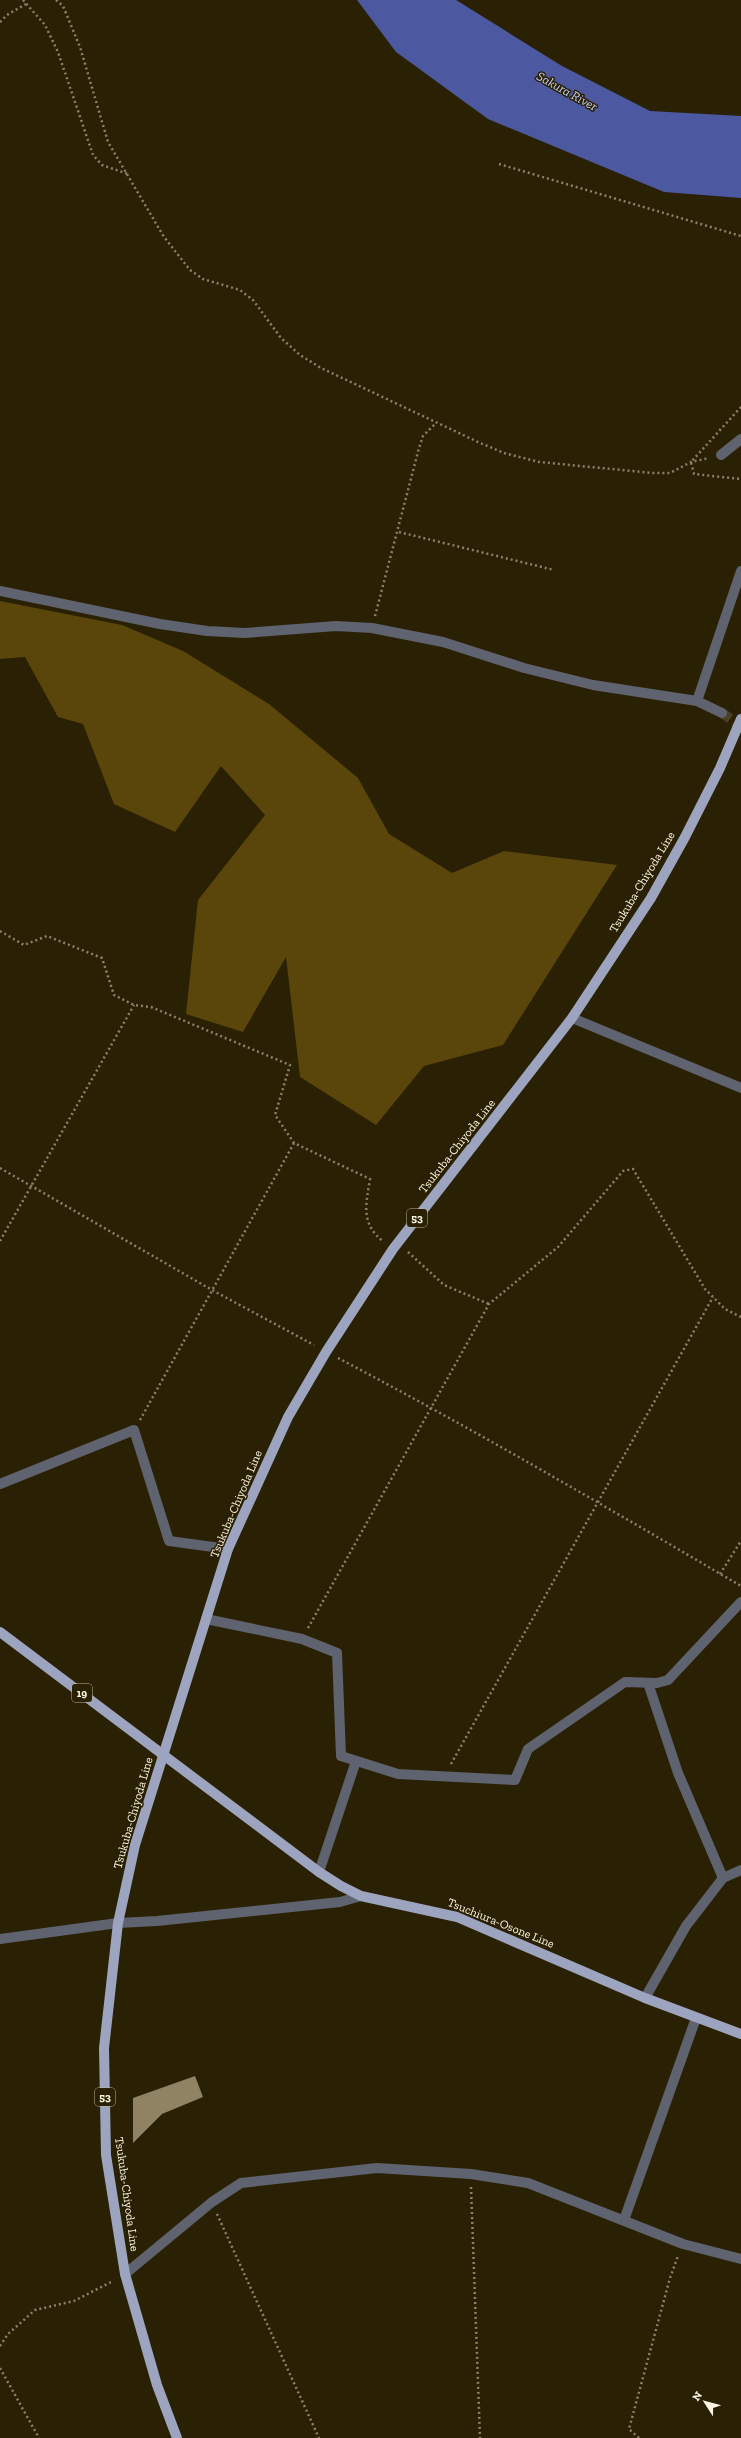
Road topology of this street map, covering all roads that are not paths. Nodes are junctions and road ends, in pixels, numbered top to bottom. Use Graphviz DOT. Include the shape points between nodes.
graph roads {
  1 [pos="741,439"];
  2 [pos="721,455"];
  3 [pos="741,571"];
  4 [pos="0,591"];
  5 [pos="697,701"];
  6 [pos="722,713"];
  7 [pos="741,719"];
  8 [pos="572,1018"];
  9 [pos="741,1088"];
  10 [pos="0,1484"];
  11 [pos="228,1549"];
  12 [pos="741,1602"];
  13 [pos="206,1619"];
  14 [pos="0,1632"];
  15 [pos="648,1683"];
  16 [pos="164,1753"];
  17 [pos="356,1761"];
  18 [pos="741,1870"];
  19 [pos="319,1872"];
  20 [pos="723,1878"];
  21 [pos="361,1896"];
  22 [pos="118,1923"];
  23 [pos="0,1939"];
  24 [pos="645,1998"];
  25 [pos="696,2018"];
  26 [pos="741,2034"];
  27 [pos="624,2220"];
  28 [pos="741,2259"];
  29 [pos="126,2274"];
  30 [pos="177,2438"];
  1 -- 2 [label="street"];
  3 -- 5 [label="street"];
  4 -- 5 [label="street" via="160,624 207,631 245,633 336,626 372,628 443,642 524,668 593,685"];
  5 -- 6 [label="street"];
  7 -- 8 [label="main road, Tsukuba-Chiyoda Line / 53" via="720,768 651,898"];
  8 -- 9 [label="street"];
  8 -- 11 [label="main road, Tsukuba-Chiyoda Line / 53" via="393,1249 326,1352 288,1417"];
  10 -- 11 [label="street" via="134,1430 170,1541"];
  11 -- 13 [label="main road, Tsukuba-Chiyoda Line / 53"];
  12 -- 15 [label="street" via="668,1680"];
  13 -- 16 [label="main road, Tsukuba-Chiyoda Line / 53"];
  13 -- 17 [label="street" via="302,1639 337,1653 342,1756"];
  14 -- 16 [label="main road, 19"];
  15 -- 17 [label="street" via="625,1682 528,1749 516,1780 398,1774"];
  15 -- 20 [label="street" via="678,1773"];
  16 -- 19 [label="main road, Tsuchiura-Osone Line"];
  16 -- 22 [label="main road, Tsukuba-Chiyoda Line / 53" via="135,1845"];
  17 -- 19 [label="street"];
  18 -- 20 [label="street"];
  19 -- 21 [label="main road, Tsuchiura-Osone Line"];
  20 -- 24 [label="street" via="686,1926"];
  21 -- 22 [label="street" via="340,1902"];
  21 -- 24 [label="main road, Tsuchiura-Osone Line" via="457,1917"];
  22 -- 23 [label="street"];
  22 -- 29 [label="main road, Tsukuba-Chiyoda Line / 53" via="104,2048 106,2147"];
  24 -- 25 [label="main road, Tsuchiura-Osone Line"];
  25 -- 26 [label="main road, Tsuchiura-Osone Line"];
  25 -- 27 [label="street"];
  27 -- 28 [label="street" via="683,2244"];
  27 -- 29 [label="street" via="528,2183 471,2174 377,2168 241,2183 212,2202"];
  29 -- 30 [label="main road, Tsukuba-Chiyoda Line / 53" via="157,2385"];
}
